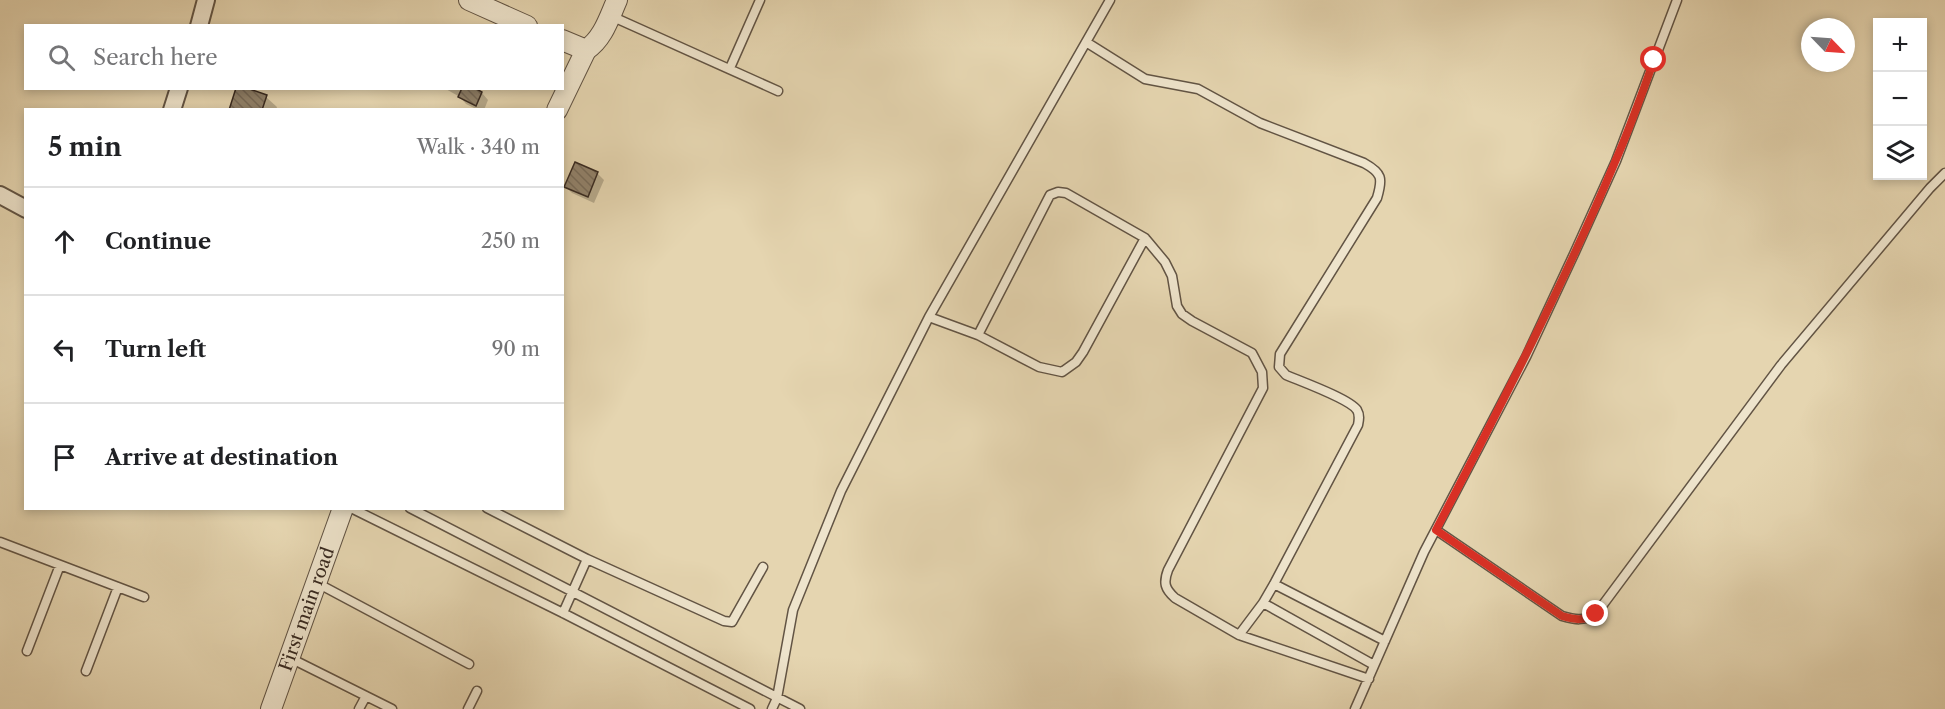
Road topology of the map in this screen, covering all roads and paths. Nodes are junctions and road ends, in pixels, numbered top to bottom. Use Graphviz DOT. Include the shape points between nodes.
graph roads {
  1 [pos="206,0"];
  2 [pos="469,0"];
  3 [pos="760,0"];
  4 [pos="1110,0"];
  5 [pos="1677,0"];
  6 [pos="614,8"];
  7 [pos="200,24"];
  8 [pos="523,24"];
  9 [pos="564,41"];
  10 [pos="1086,42"];
  11 [pos="586,50"];
  12 [pos="730,68"];
  13 [pos="178,90"];
  14 [pos="778,91"];
  15 [pos="173,108"];
  16 [pos="558,108"];
  17 [pos="1945,173"];
  18 [pos="0,195"];
  19 [pos="24,208"];
  20 [pos="1145,238"];
  21 [pos="929,317"];
  22 [pos="978,335"];
  23 [pos="342,510"];
  24 [pos="355,510"];
  25 [pos="414,510"];
  26 [pos="491,510"];
  27 [pos="1436,530"];
  28 [pos="0,542"];
  29 [pos="587,559"];
  30 [pos="60,565"];
  31 [pos="763,567"];
  32 [pos="317,582"];
  33 [pos="1274,584"];
  34 [pos="118,587"];
  35 [pos="574,591"];
  36 [pos="144,597"];
  37 [pos="1263,603"];
  38 [pos="563,612"];
  39 [pos="1239,635"];
  40 [pos="1385,641"];
  41 [pos="27,651"];
  42 [pos="289,658"];
  43 [pos="469,664"];
  44 [pos="1374,665"];
  45 [pos="86,671"];
  46 [pos="1368,679"];
  47 [pos="477,691"];
  48 [pos="366,696"];
  49 [pos="777,698"];
  50 [pos="271,709"];
  51 [pos="359,709"];
  52 [pos="392,709"];
  53 [pos="468,709"];
  54 [pos="750,709"];
  55 [pos="772,709"];
  56 [pos="800,709"];
  57 [pos="1355,709"];
  1 -- 7 [label="street"];
  2 -- 8 [label="street"];
  3 -- 12 [label="lane"];
  4 -- 10 [label="lane"];
  5 -- 27 [label="lane" via="1616,161 1574,254 1526,357"];
  6 -- 11 [label="street" via="600,38"];
  6 -- 12 [label="lane"];
  9 -- 11 [label="street"];
  10 -- 21 [label="lane"];
  10 -- 33 [label="lane" via="1145,79 1198,89 1260,123 1364,163 1380,177 1377,198 1280,354 1279,368 1286,375 1347,402 1359,417"];
  11 -- 16 [label="street"];
  12 -- 14 [label="lane"];
  13 -- 15 [label="street"];
  17 -- 27 [label="lane" via="1781,364 1596,614 1576,620 1562,616"];
  18 -- 19 [label="street"];
  20 -- 22 [label="lane" via="1083,351 1062,372 1039,367"];
  20 -- 22 [label="lane" via="1066,193 1050,195"];
  20 -- 39 [label="lane" via="1172,276 1182,314 1252,353 1262,372 1263,388 1165,578 1167,591 1175,598"];
  21 -- 22 [label="lane"];
  21 -- 49 [label="lane" via="841,491 793,610"];
  23 -- 32 [label="street, First main road"];
  24 -- 38 [label="lane"];
  25 -- 35 [label="lane"];
  26 -- 29 [label="lane"];
  27 -- 40 [label="lane"];
  28 -- 30 [label="lane"];
  29 -- 31 [label="lane" via="732,622"];
  29 -- 35 [label="lane"];
  30 -- 34 [label="lane"];
  30 -- 41 [label="lane"];
  32 -- 42 [label="street, First main road"];
  32 -- 43 [label="lane"];
  33 -- 37 [label="lane"];
  33 -- 40 [label="lane"];
  34 -- 36 [label="lane"];
  34 -- 45 [label="lane"];
  35 -- 38 [label="lane"];
  35 -- 49 [label="lane"];
  37 -- 39 [label="lane"];
  37 -- 44 [label="lane"];
  38 -- 54 [label="lane"];
  39 -- 46 [label="lane"];
  40 -- 44 [label="lane"];
  42 -- 48 [label="lane"];
  42 -- 50 [label="street, First main road"];
  44 -- 46 [label="lane"];
  46 -- 57 [label="lane"];
  47 -- 53 [label="lane"];
  48 -- 51 [label="lane"];
  48 -- 52 [label="lane"];
  49 -- 55 [label="lane"];
  49 -- 56 [label="lane"];
}
